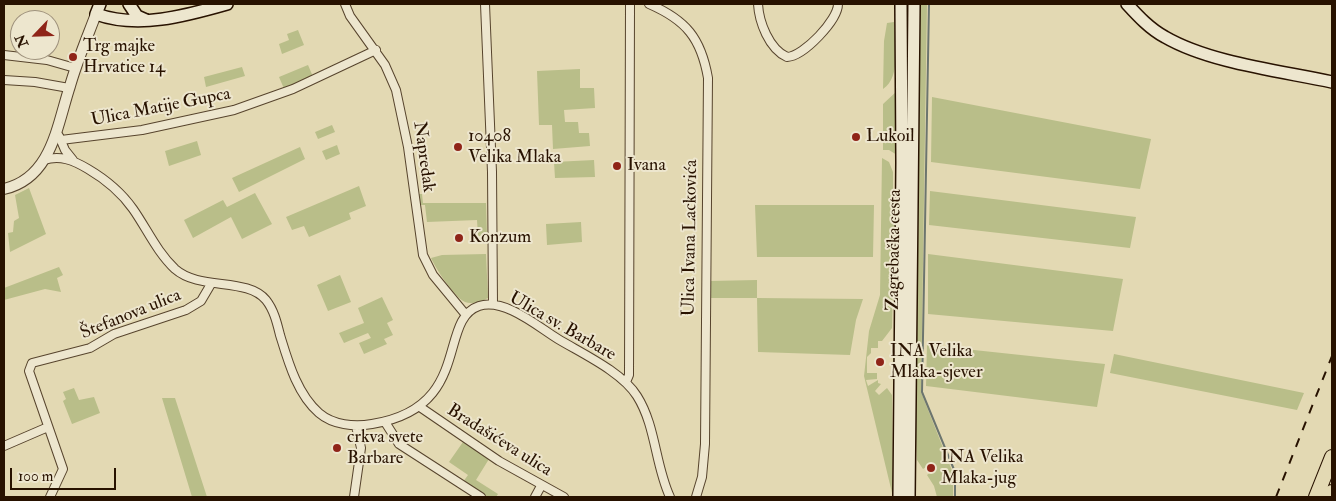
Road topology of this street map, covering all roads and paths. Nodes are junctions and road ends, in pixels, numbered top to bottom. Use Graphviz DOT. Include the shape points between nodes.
graph roads {
  1 [pos="130,4"];
  2 [pos="227,4"];
  3 [pos="346,4"];
  4 [pos="485,4"];
  5 [pos="630,4"];
  6 [pos="649,4"];
  7 [pos="758,4"];
  8 [pos="838,4"];
  9 [pos="901,4"];
  10 [pos="914,4"];
  11 [pos="1127,4"];
  12 [pos="98,9"];
  13 [pos="146,20"];
  14 [pos="376,50"];
  15 [pos="4,55"];
  16 [pos="75,68"];
  17 [pos="4,80"];
  18 [pos="1332,82"];
  19 [pos="69,88"];
  20 [pos="58,129"];
  21 [pos="61,140"];
  22 [pos="44,160"];
  23 [pos="74,162"];
  24 [pos="4,189"];
  25 [pos="211,284"];
  26 [pos="493,304"];
  27 [pos="466,315"];
  28 [pos="626,382"];
  29 [pos="420,407"];
  30 [pos="385,422"];
  31 [pos="356,426"];
  32 [pos="48,427"];
  33 [pos="4,446"];
  34 [pos="1332,457"];
  35 [pos="541,486"];
  36 [pos="1332,492"];
  37 [pos="50,497"];
  38 [pos="354,497"];
  39 [pos="481,497"];
  40 [pos="535,497"];
  41 [pos="564,497"];
  42 [pos="670,497"];
  43 [pos="696,497"];
  44 [pos="899,497"];
  45 [pos="909,497"];
  46 [pos="1316,497"];
  47 [pos="1330,497"];
  1 -- 13 [label="main road" via="137,16"];
  2 -- 13 [label="main road"];
  3 -- 14 [label="street, Napredak" via="350,16"];
  4 -- 26 [label="street" via="492,172"];
  5 -- 28 [label="street" via="629,375"];
  6 -- 43 [label="street, Ulica Ivana Lackovića" via="671,14 692,33 702,51 708,78 705,444"];
  7 -- 8 [label="street" via="764,29 774,46 787,57 804,50 834,17"];
  9 -- 44 [label="main road, Zagrebačka cesta"];
  10 -- 45 [label="main road, Zagrebačka cesta"];
  11 -- 18 [label="main road" via="1151,28 1184,46"];
  12 -- 13 [label="main road" via="119,20"];
  12 -- 16 [label="street"];
  14 -- 21 [label="street, Ulica Matije Gupca" via="293,89 234,110 151,128"];
  14 -- 27 [label="street, Napredak" via="399,101 423,255 433,275"];
  15 -- 16 [label="street" via="47,60"];
  16 -- 19 [label="street"];
  17 -- 19 [label="street"];
  19 -- 20 [label="street"];
  20 -- 21 [label="street"];
  20 -- 22 [label="street"];
  21 -- 23 [label="street"];
  22 -- 23 [label="street" via="60,158"];
  22 -- 24 [label="street" via="31,176 16,186"];
  23 -- 25 [label="street" via="97,174 121,194 156,247 178,271"];
  25 -- 31 [label="street" via="252,290 266,300 274,314 294,375 309,403 326,418"];
  25 -- 32 [label="street, Štefanova ulica" via="201,301 186,310 114,334 90,348 35,361 29,367"];
  26 -- 27 [label="street, Ulica sv. Barbare" via="478,307"];
  26 -- 28 [label="street, Ulica sv. Barbare" via="527,320"];
  27 -- 29 [label="street" via="440,384"];
  28 -- 42 [label="street, Ulica sv. Barbare" via="644,409"];
  29 -- 30 [label="street"];
  29 -- 35 [label="street, Bradašićeva ulica" via="470,443"];
  30 -- 31 [label="street"];
  30 -- 39 [label="street" via="399,444"];
  31 -- 38 [label="street" via="361,448"];
  32 -- 33 [label="street"];
  32 -- 37 [label="street" via="63,469"];
  34 -- 46 [label="highway"];
  35 -- 40 [label="street"];
  35 -- 41 [label="street, Bradašićeva ulica"];
  36 -- 47 [label="highway"];
}
